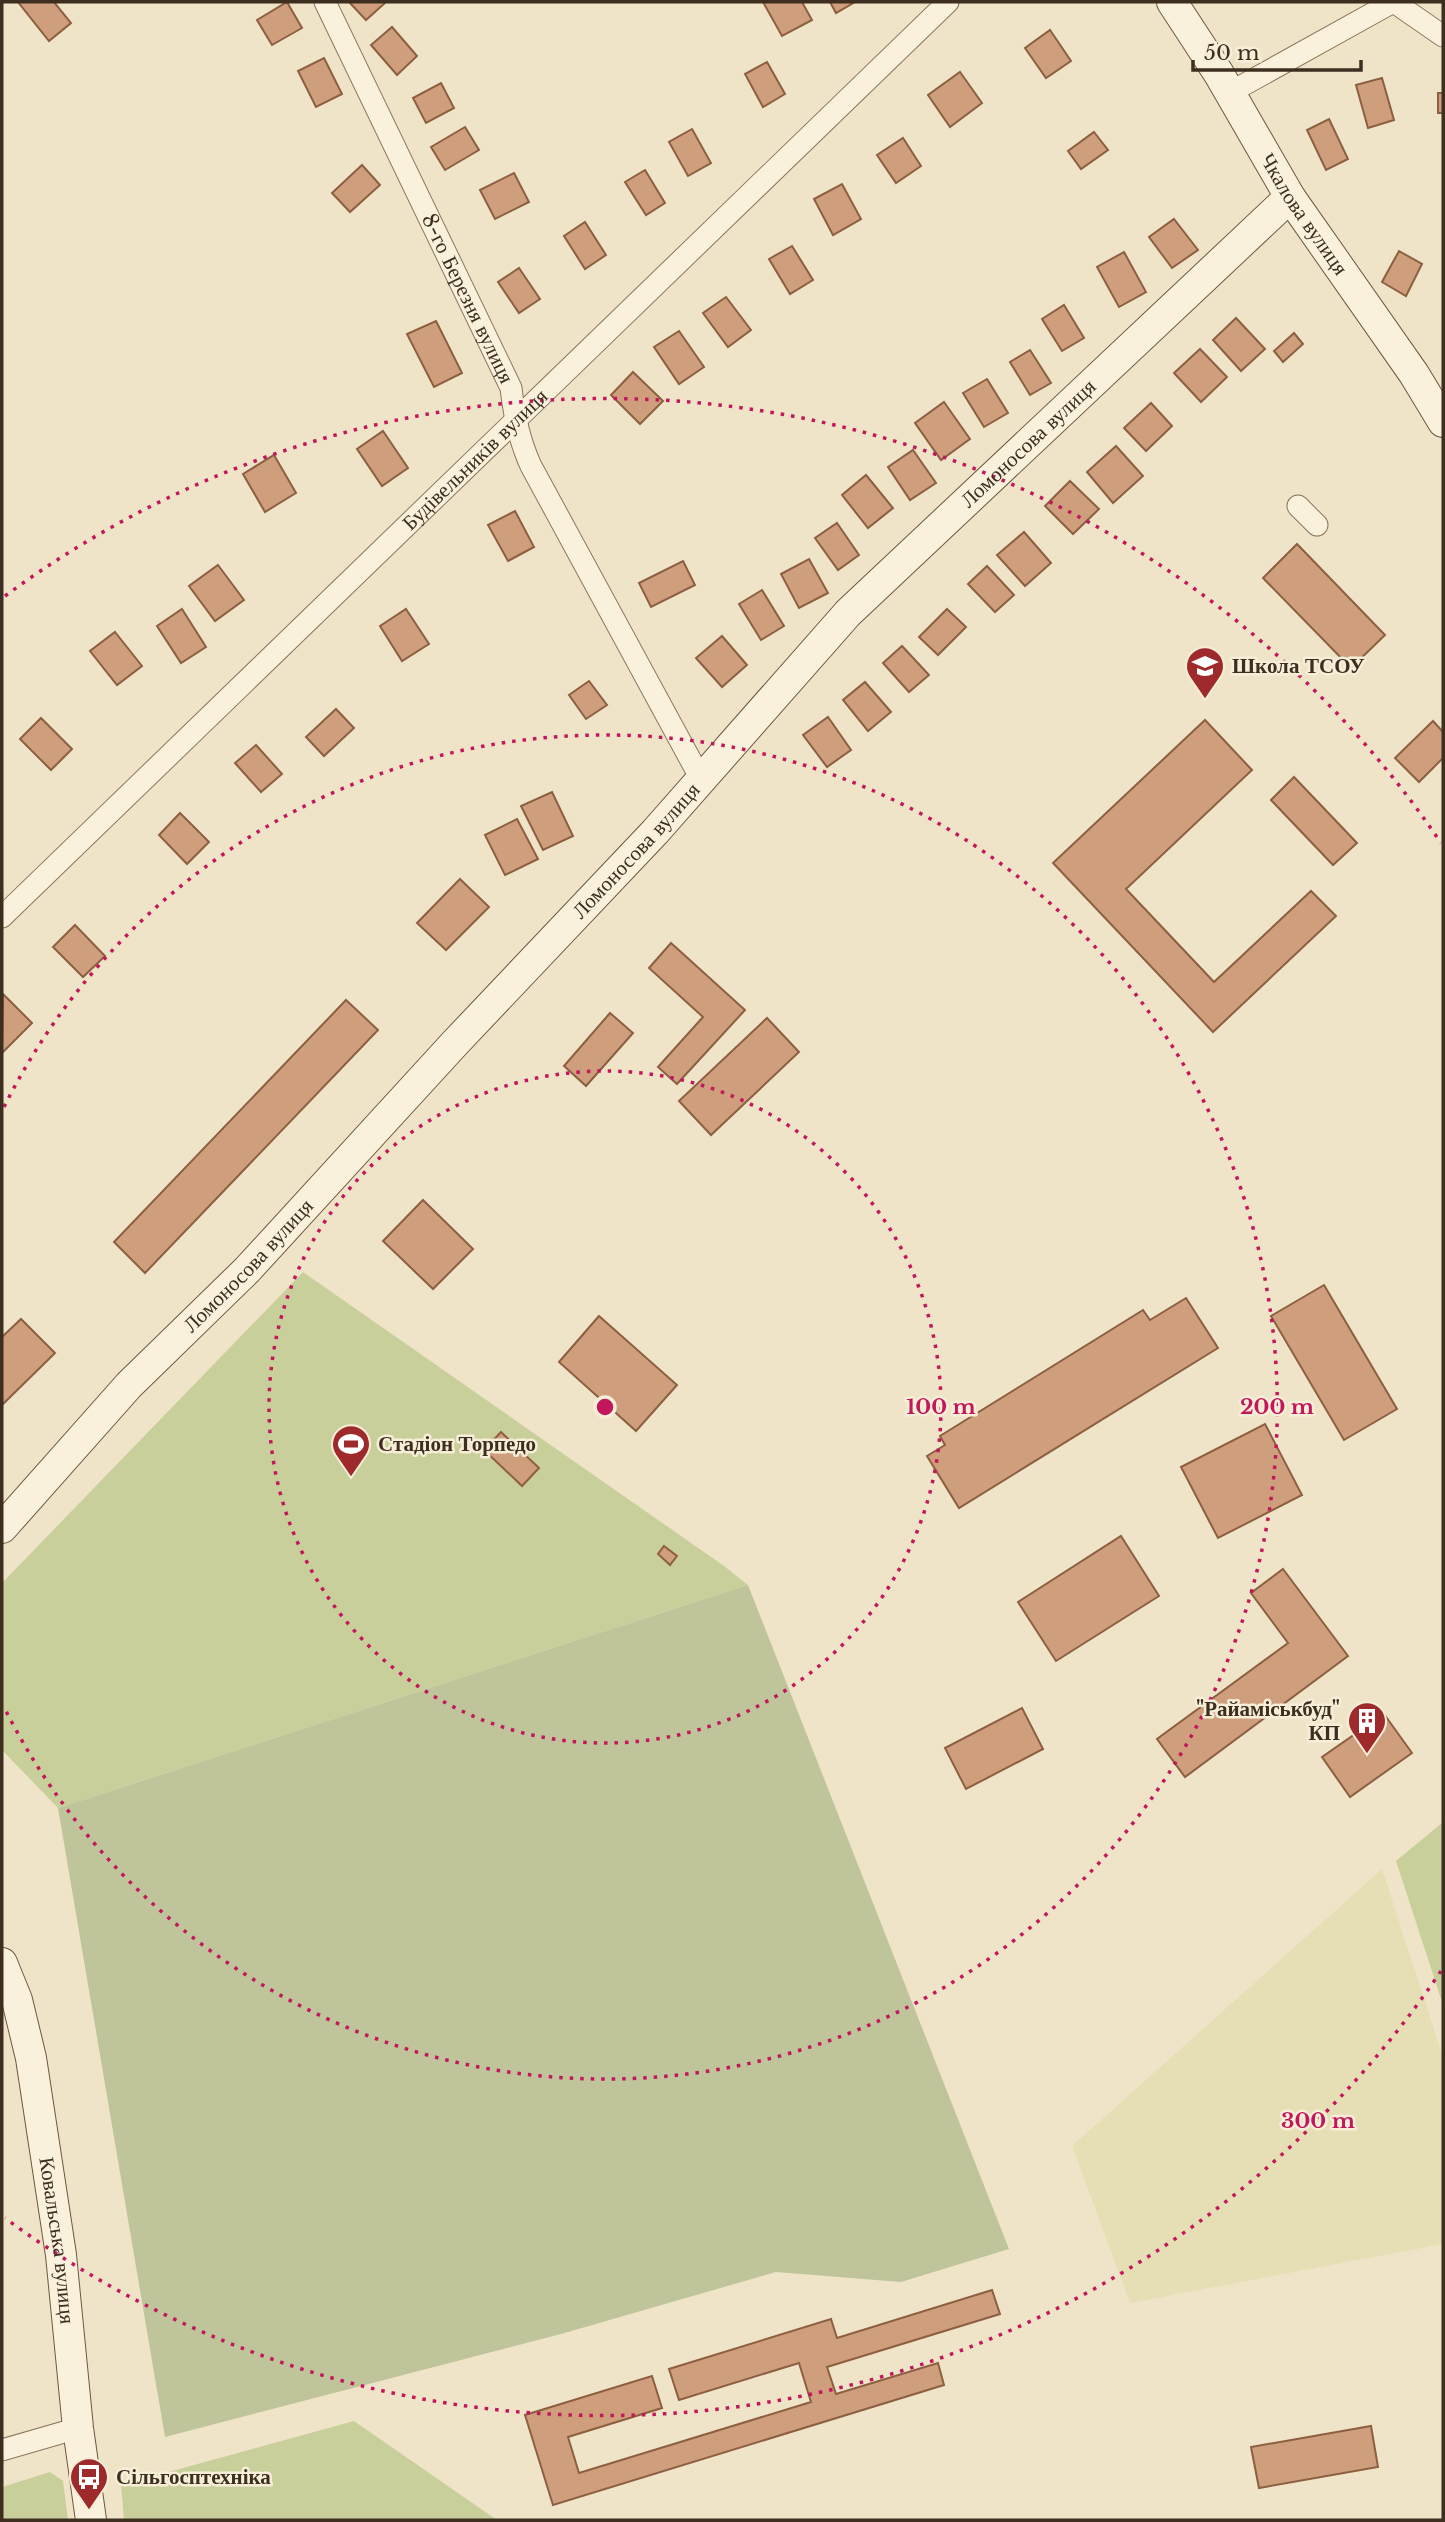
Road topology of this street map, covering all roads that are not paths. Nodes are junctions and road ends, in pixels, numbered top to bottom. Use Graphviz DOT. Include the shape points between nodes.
graph roads {
  1 [pos="325,2"];
  2 [pos="948,2"];
  3 [pos="1172,2"];
  4 [pos="1394,2"];
  5 [pos="1443,36"];
  6 [pos="1229,93"];
  7 [pos="1290,197"];
  8 [pos="515,420"];
  9 [pos="1443,422"];
  10 [pos="1298,506"];
  11 [pos="1317,525"];
  12 [pos="702,781"];
  13 [pos="2,917"];
  14 [pos="2,1528"];
  15 [pos="2,1963"];
  16 [pos="78,2428"];
  17 [pos="2,2450"];
  18 [pos="90,2520"];
  1 -- 8 [label="street, 8-го Березня вулиця" via="511,388"];
  2 -- 8 [label="street, Будівельників вулиця"];
  3 -- 6 [label="street, Чкалова вулиця"];
  4 -- 5 [label="street"];
  4 -- 6 [label="street"];
  6 -- 7 [label="street, Чкалова вулиця"];
  7 -- 9 [label="street, Чкалова вулиця"];
  7 -- 12 [label="street, Ломоносова вулиця" via="848,613"];
  8 -- 12 [label="street, 8-го Березня вулиця" via="531,466"];
  8 -- 13 [label="street, Будівельників вулиця"];
  10 -- 11 [label="street"];
  12 -- 14 [label="street, Ломоносова вулиця" via="247,1270 129,1385"];
  15 -- 16 [label="street, Ковальська вулиця" via="17,2000 31,2058 61,2255"];
  16 -- 17 [label="street"];
  16 -- 18 [label="street, Ковальська вулиця"];
}
